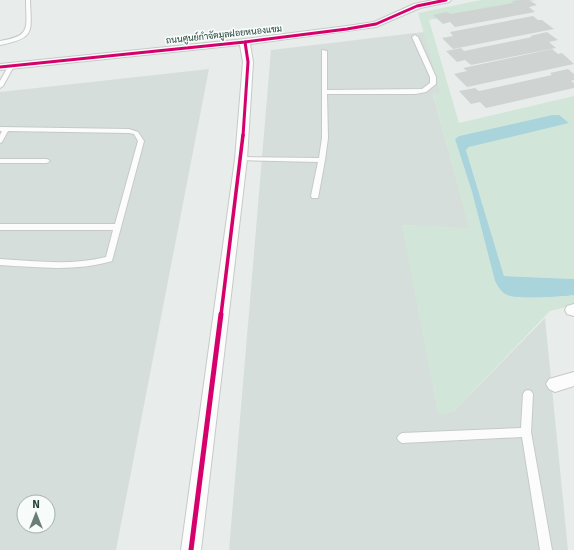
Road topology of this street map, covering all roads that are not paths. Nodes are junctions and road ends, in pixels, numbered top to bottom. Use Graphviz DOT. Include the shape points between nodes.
graph roads {
  1 [pos="28,0"];
  2 [pos="446,0"];
  3 [pos="414,37"];
  4 [pos="245,42"];
  5 [pos="0,43"];
  6 [pos="324,51"];
  7 [pos="11,66"];
  8 [pos="0,67"];
  9 [pos="0,86"];
  10 [pos="324,92"];
  11 [pos="3,129"];
  12 [pos="0,141"];
  13 [pos="241,159"];
  14 [pos="322,160"];
  15 [pos="0,161"];
  16 [pos="47,161"];
  17 [pos="314,196"];
  18 [pos="0,227"];
  19 [pos="116,227"];
  20 [pos="0,262"];
  21 [pos="574,379"];
  22 [pos="555,384"];
  23 [pos="528,394"];
  24 [pos="526,432"];
  25 [pos="402,438"];
  26 [pos="191,550"];
  27 [pos="546,550"];
  1 -- 5 [label="lane" via="28,32 25,37"];
  2 -- 4 [label="street, ถนนศูนย์กำจัดมูลฝอยหนองแขม" via="417,6 364,27"];
  3 -- 10 [label="lane" via="433,77 430,88 415,92"];
  4 -- 7 [label="street, ถนนศูนย์กำจัดมูลฝอยหนองแขม"];
  4 -- 13 [label="street" via="248,62"];
  6 -- 10 [label="lane"];
  7 -- 8 [label="street, ถนนศูนย์กำจัดมูลฝอยหนองแขม"];
  7 -- 9 [label="lane"];
  10 -- 14 [label="lane" via="325,138"];
  11 -- 12 [label="lane"];
  11 -- 19 [label="lane" via="136,133 141,141"];
  13 -- 14 [label="lane"];
  13 -- 26 [label="street"];
  14 -- 17 [label="lane"];
  15 -- 16 [label="lane"];
  18 -- 19 [label="lane"];
  19 -- 20 [label="lane" via="108,259 98,263 75,265"];
  21 -- 22 [label="street"];
  23 -- 24 [label="lane"];
  24 -- 25 [label="lane"];
  24 -- 27 [label="lane"];
}
